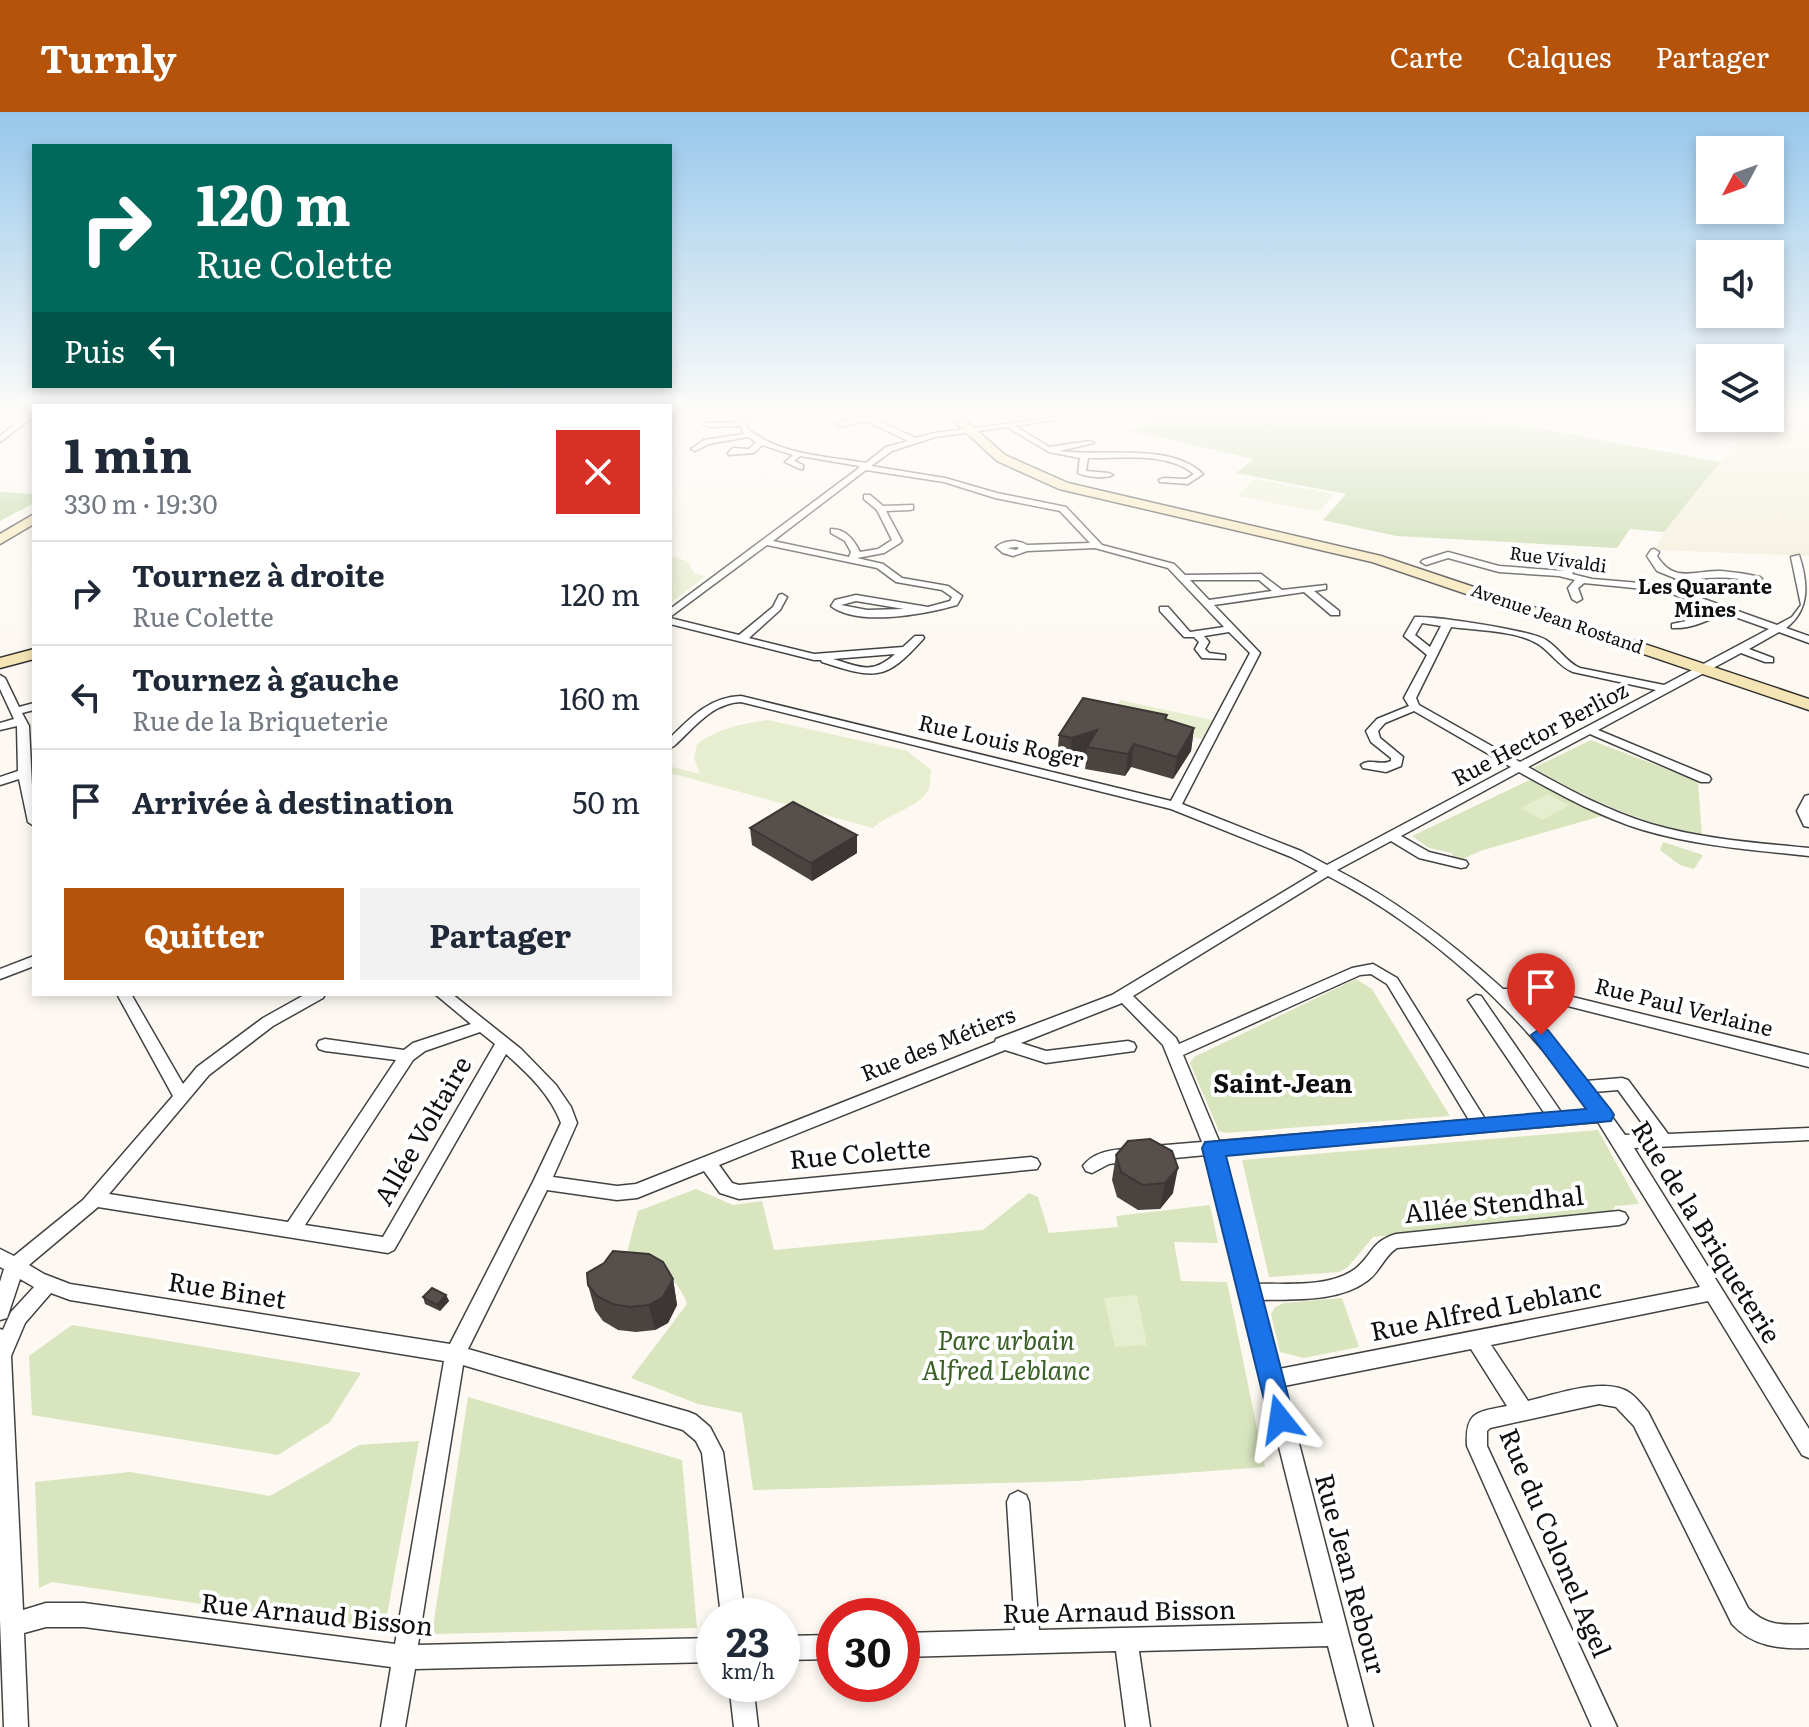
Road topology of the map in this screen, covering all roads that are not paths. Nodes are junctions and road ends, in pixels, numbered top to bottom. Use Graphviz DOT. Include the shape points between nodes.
graph roads {
  1 [pos="829,492"];
  2 [pos="986,492"];
  3 [pos="1093,492"];
  4 [pos="867,497"];
  5 [pos="910,507"];
  6 [pos="881,509"];
  7 [pos="32,517"];
  8 [pos="834,531"];
  9 [pos="0,537"];
  10 [pos="764,542"];
  11 [pos="1096,545"];
  12 [pos="1024,548"];
  13 [pos="1654,552"];
  14 [pos="1562,555"];
  15 [pos="1796,557"];
  16 [pos="853,558"];
  17 [pos="1426,562"];
  18 [pos="1566,575"];
  19 [pos="1805,576"];
  20 [pos="1182,578"];
  21 [pos="1683,578"];
  22 [pos="1757,579"];
  23 [pos="1581,580"];
  24 [pos="1323,587"];
  25 [pos="1665,588"];
  26 [pos="1306,589"];
  27 [pos="1280,593"];
  28 [pos="782,597"];
  29 [pos="1577,599"];
  30 [pos="1207,603"];
  31 [pos="1164,609"];
  32 [pos="1723,609"];
  33 [pos="928,610"];
  34 [pos="672,612"];
  35 [pos="1335,613"];
  36 [pos="672,621"];
  37 [pos="1447,625"];
  38 [pos="1676,626"];
  39 [pos="1232,629"];
  40 [pos="1778,629"];
  41 [pos="1196,634"];
  42 [pos="743,637"];
  43 [pos="919,638"];
  44 [pos="1809,640"];
  45 [pos="1740,649"];
  46 [pos="906,650"];
  47 [pos="1431,653"];
  48 [pos="32,655"];
  49 [pos="814,657"];
  50 [pos="1221,657"];
  51 [pos="1769,660"];
  52 [pos="0,663"];
  53 [pos="1703,669"];
  54 [pos="0,678"];
  55 [pos="1667,689"];
  56 [pos="1809,705"];
  57 [pos="32,707"];
  58 [pos="1415,707"];
  59 [pos="19,716"];
  60 [pos="0,727"];
  61 [pos="1589,730"];
  62 [pos="673,738"];
  63 [pos="1367,765"];
  64 [pos="1522,766"];
  65 [pos="27,775"];
  66 [pos="1705,779"];
  67 [pos="0,781"];
  68 [pos="1809,799"];
  69 [pos="1175,806"];
  70 [pos="32,809"];
  71 [pos="1809,823"];
  72 [pos="1392,836"];
  73 [pos="1809,852"];
  74 [pos="1461,864"];
  75 [pos="1328,870"];
  76 [pos="32,962"];
  77 [pos="3,971"];
  78 [pos="1500,994"];
  79 [pos="1123,995"];
  80 [pos="125,996"];
  81 [pos="315,996"];
  82 [pos="444,996"];
  83 [pos="1476,1000"];
  84 [pos="482,1026"];
  85 [pos="504,1043"];
  86 [pos="1002,1043"];
  87 [pos="325,1045"];
  88 [pos="1128,1047"];
  89 [pos="1175,1052"];
  90 [pos="407,1056"];
  91 [pos="1809,1061"];
  92 [pos="1582,1087"];
  93 [pos="180,1094"];
  94 [pos="1603,1115"];
  95 [pos="1557,1119"];
  96 [pos="1481,1126"];
  97 [pos="1809,1134"];
  98 [pos="1663,1140"];
  99 [pos="1621,1142"];
  100 [pos="1213,1148"];
  101 [pos="707,1163"];
  102 [pos="1031,1164"];
  103 [pos="1092,1166"];
  104 [pos="542,1182"];
  105 [pos="95,1199"];
  106 [pos="1619,1218"];
  107 [pos="292,1230"];
  108 [pos="7,1262"];
  109 [pos="47,1285"];
  110 [pos="1249,1292"];
  111 [pos="1713,1292"];
  112 [pos="0,1312"];
  113 [pos="0,1338"];
  114 [pos="1476,1339"];
  115 [pos="455,1354"];
  116 [pos="2,1365"];
  117 [pos="1271,1384"];
  118 [pos="1523,1412"];
  119 [pos="1809,1448"];
  120 [pos="1018,1502"];
  121 [pos="731,1598"];
  122 [pos="7,1609"];
  123 [pos="1337,1634"];
  124 [pos="1809,1636"];
  125 [pos="1126,1640"];
  126 [pos="1028,1642"];
  127 [pos="920,1645"];
  128 [pos="696,1650"];
  129 [pos="405,1657"];
  130 [pos="743,1702"];
  131 [pos="16,1727"];
  132 [pos="393,1727"];
  133 [pos="746,1727"];
  134 [pos="1138,1727"];
  135 [pos="1361,1727"];
  136 [pos="1605,1727"];
  1 -- 10 [label="street"];
  2 -- 11 [label="street" via="1060,508"];
  3 -- 53 [label="street, Avenue Jean Rostand" via="1387,562"];
  4 -- 6 [label="street"];
  5 -- 6 [label="street"];
  6 -- 16 [label="street" via="897,541"];
  7 -- 9 [label="street"];
  8 -- 16 [label="street" via="850,540 856,550"];
  10 -- 16 [label="street"];
  10 -- 34 [label="street"];
  11 -- 12 [label="street"];
  11 -- 20 [label="street" via="1166,564"];
  13 -- 21 [label="street" via="1659,568"];
  14 -- 18 [label="street"];
  15 -- 19 [label="street, Rue Hector Berlioz"];
  16 -- 33 [label="street" via="886,569 899,580 945,588 957,596 951,605"];
  17 -- 18 [label="street, Rue Vivaldi" via="1448,555 1499,569"];
  18 -- 23 [label="street, Rue Vivaldi"];
  19 -- 40 [label="street, Rue Hector Berlioz" via="1805,608"];
  20 -- 27 [label="street" via="1261,577"];
  20 -- 30 [label="street"];
  21 -- 22 [label="street" via="1717,573"];
  21 -- 25 [label="street"];
  23 -- 25 [label="street, Rue Vivaldi"];
  23 -- 29 [label="street" via="1573,588"];
  24 -- 26 [label="street"];
  25 -- 32 [label="street, Rue Vivaldi"];
  26 -- 27 [label="street"];
  26 -- 35 [label="street"];
  27 -- 30 [label="street"];
  28 -- 42 [label="street" via="777,608"];
  30 -- 39 [label="street"];
  31 -- 41 [label="street" via="1188,635"];
  32 -- 38 [label="street"];
  32 -- 40 [label="street, Rue Vivaldi"];
  33 -- 33 [label="street" via="856,598 836,606 850,612"];
  36 -- 42 [label="street"];
  37 -- 47 [label="street"];
  37 -- 47 [label="street" via="1419,619 1409,635"];
  37 -- 55 [label="street" via="1538,640 1571,668"];
  39 -- 41 [label="street"];
  39 -- 69 [label="street" via="1255,653"];
  40 -- 44 [label="street, Rue Vivaldi"];
  40 -- 45 [label="street, Rue Hector Berlioz"];
  41 -- 50 [label="street" via="1206,656"];
  42 -- 49 [label="street"];
  43 -- 46 [label="street"];
  45 -- 51 [label="street"];
  45 -- 53 [label="street, Rue Hector Berlioz"];
  46 -- 49 [label="street"];
  46 -- 49 [label="street" via="876,673"];
  47 -- 58 [label="street" via="1410,698"];
  48 -- 52 [label="street"];
  53 -- 55 [label="street, Rue Hector Berlioz"];
  53 -- 56 [label="street, Avenue Jean Rostand"];
  54 -- 59 [label="street"];
  55 -- 61 [label="street, Rue Hector Berlioz"];
  57 -- 59 [label="street"];
  58 -- 63 [label="street" via="1378,723 1372,731 1397,763 1386,768"];
  58 -- 64 [label="street"];
  59 -- 60 [label="street"];
  59 -- 65 [label="street"];
  61 -- 64 [label="street, Rue Hector Berlioz"];
  61 -- 66 [label="street"];
  62 -- 69 [label="street, Rue Louis Roger" via="730,698"];
  64 -- 72 [label="street, Rue Hector Berlioz"];
  64 -- 73 [label="street" via="1629,820 1712,842"];
  65 -- 67 [label="street"];
  65 -- 70 [label="street"];
  68 -- 71 [label="street" via="1803,807"];
  69 -- 75 [label="street, Rue Louis Roger"];
  72 -- 74 [label="street" via="1424,855"];
  72 -- 75 [label="street, Rue Hector Berlioz"];
  75 -- 78 [label="street, Rue de la Briqueterie" via="1417,926"];
  75 -- 79 [label="street, Rue des Métiers"];
  76 -- 77 [label="street"];
  78 -- 91 [label="street, Rue Paul Verlaine" via="1540,994"];
  78 -- 92 [label="street, Rue de la Briqueterie"];
  79 -- 86 [label="street, Rue des Métiers"];
  79 -- 89 [label="street, Rue Jean Rebour"];
  80 -- 93 [label="street"];
  81 -- 93 [label="street" via="237,1044"];
  82 -- 84 [label="street"];
  83 -- 95 [label="street"];
  84 -- 85 [label="street"];
  84 -- 90 [label="street"];
  85 -- 104 [label="street" via="562,1105 568,1119 567,1132"];
  85 -- 107 [label="street, Allée Voltaire" via="388,1245"];
  86 -- 88 [label="street" via="1046,1057"];
  86 -- 101 [label="street, Rue des Métiers"];
  87 -- 90 [label="street"];
  89 -- 96 [label="street" via="1357,971 1373,969 1392,981"];
  89 -- 100 [label="street, Rue Jean Rebour"];
  90 -- 107 [label="street"];
  92 -- 94 [label="street, Rue de la Briqueterie"];
  92 -- 98 [label="street" via="1622,1084"];
  93 -- 105 [label="street"];
  94 -- 95 [label="street"];
  94 -- 99 [label="street, Rue de la Briqueterie"];
  95 -- 96 [label="street"];
  96 -- 100 [label="street"];
  97 -- 98 [label="street"];
  98 -- 99 [label="street"];
  99 -- 111 [label="street, Rue de la Briqueterie"];
  100 -- 103 [label="street" via="1112,1157"];
  100 -- 110 [label="street, Rue Jean Rebour"];
  101 -- 102 [label="street, Rue Colette" via="722,1185 734,1192"];
  101 -- 104 [label="street, Rue des Métiers" via="624,1193"];
  104 -- 115 [label="street"];
  105 -- 107 [label="street"];
  105 -- 108 [label="street"];
  106 -- 110 [label="street, Allée Stendhal" via="1396,1241 1382,1246 1362,1275 1348,1282"];
  108 -- 109 [label="street, Rue Binet"];
  108 -- 112 [label="street"];
  109 -- 115 [label="street, Rue Binet"];
  109 -- 116 [label="street" via="12,1327"];
  110 -- 117 [label="street, Rue Jean Rebour"];
  111 -- 114 [label="street, Rue Alfred Leblanc"];
  111 -- 119 [label="street, Rue de la Briqueterie"];
  113 -- 116 [label="street"];
  114 -- 117 [label="street, Rue Alfred Leblanc"];
  114 -- 118 [label="street"];
  115 -- 121 [label="street, Rue Binet" via="696,1427 715,1462"];
  115 -- 129 [label="street"];
  116 -- 122 [label="street"];
  117 -- 123 [label="street, Rue Jean Rebour"];
  118 -- 124 [label="street" via="1599,1395 1623,1400 1647,1428 1740,1616 1765,1634"];
  118 -- 136 [label="street, Rue du Colonel Agel" via="1480,1423 1475,1439"];
  120 -- 126 [label="street"];
  122 -- 129 [label="street, Rue Arnaud Bisson"];
  122 -- 131 [label="street"];
  123 -- 125 [label="street, Rue Arnaud Bisson"];
  123 -- 135 [label="street, Rue Jean Rebour"];
  125 -- 126 [label="street, Rue Arnaud Bisson"];
  125 -- 134 [label="street"];
  126 -- 127 [label="street, Rue Arnaud Bisson"];
  128 -- 129 [label="street, Rue Arnaud Bisson"];
  129 -- 132 [label="street"];
  130 -- 133 [label="street"];
}
